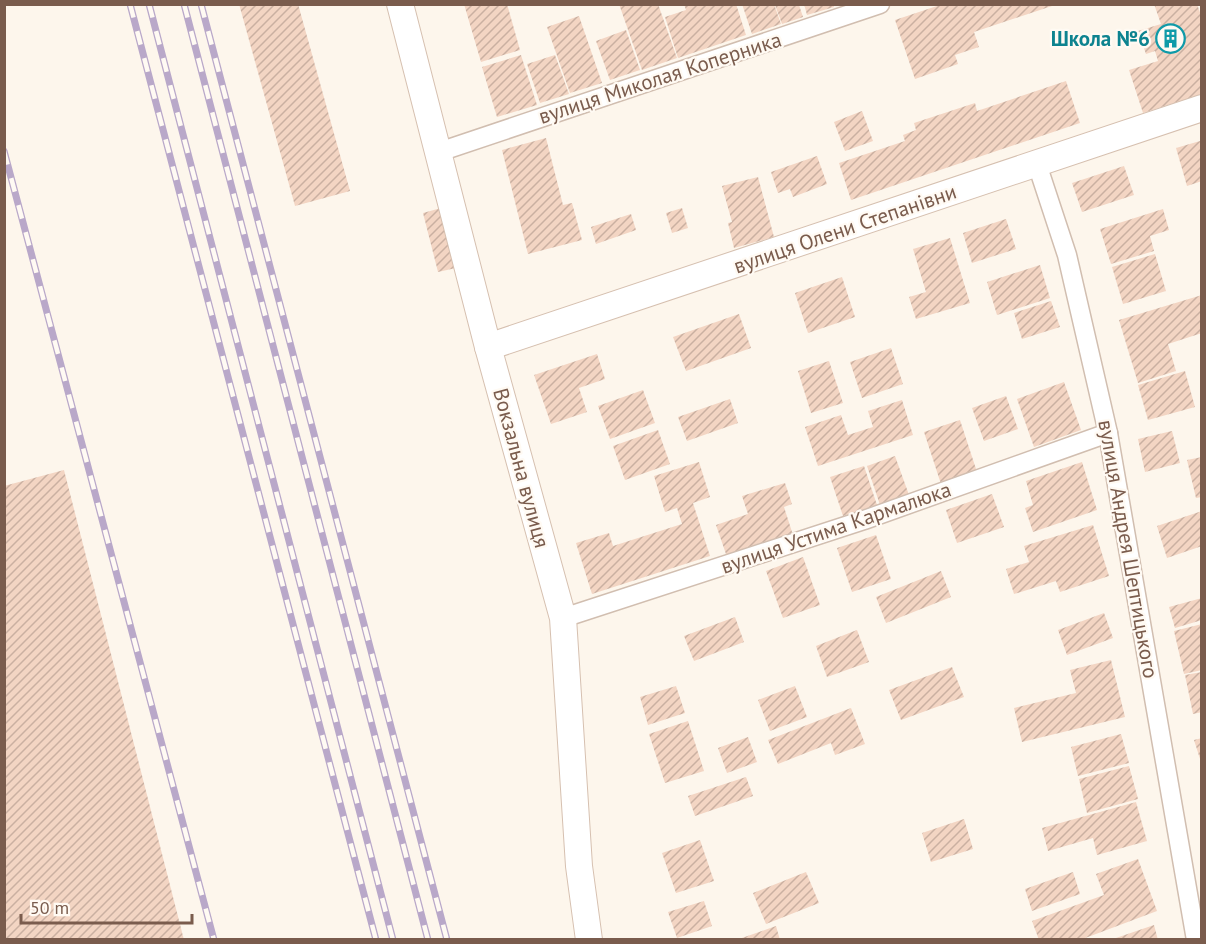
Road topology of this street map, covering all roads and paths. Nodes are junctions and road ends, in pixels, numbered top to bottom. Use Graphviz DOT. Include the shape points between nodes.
graph roads {
  1 [pos="400,4"];
  2 [pos="880,4"];
  3 [pos="1202,108"];
  4 [pos="439,152"];
  5 [pos="1038,164"];
  6 [pos="488,346"];
  7 [pos="1108,433"];
  8 [pos="563,618"];
  9 [pos="589,939"];
  10 [pos="1196,939"];
  1 -- 4 [label="street, Вокзальна вулиця"];
  2 -- 4 [label="street, вулиця Миколая Коперника"];
  3 -- 5 [label="street, вулиця Олени Степанівни"];
  4 -- 6 [label="street, Вокзальна вулиця"];
  5 -- 6 [label="street, вулиця Олени Степанівни"];
  5 -- 7 [label="street, вулиця Андрея Шептицького" via="1067,255"];
  6 -- 8 [label="street, Вокзальна вулиця"];
  7 -- 8 [label="street, вулиця Устима Кармалюка" via="864,520"];
  7 -- 10 [label="street, вулиця Андрея Шептицького"];
  8 -- 9 [label="street, Вокзальна вулиця" via="579,866"];
}
